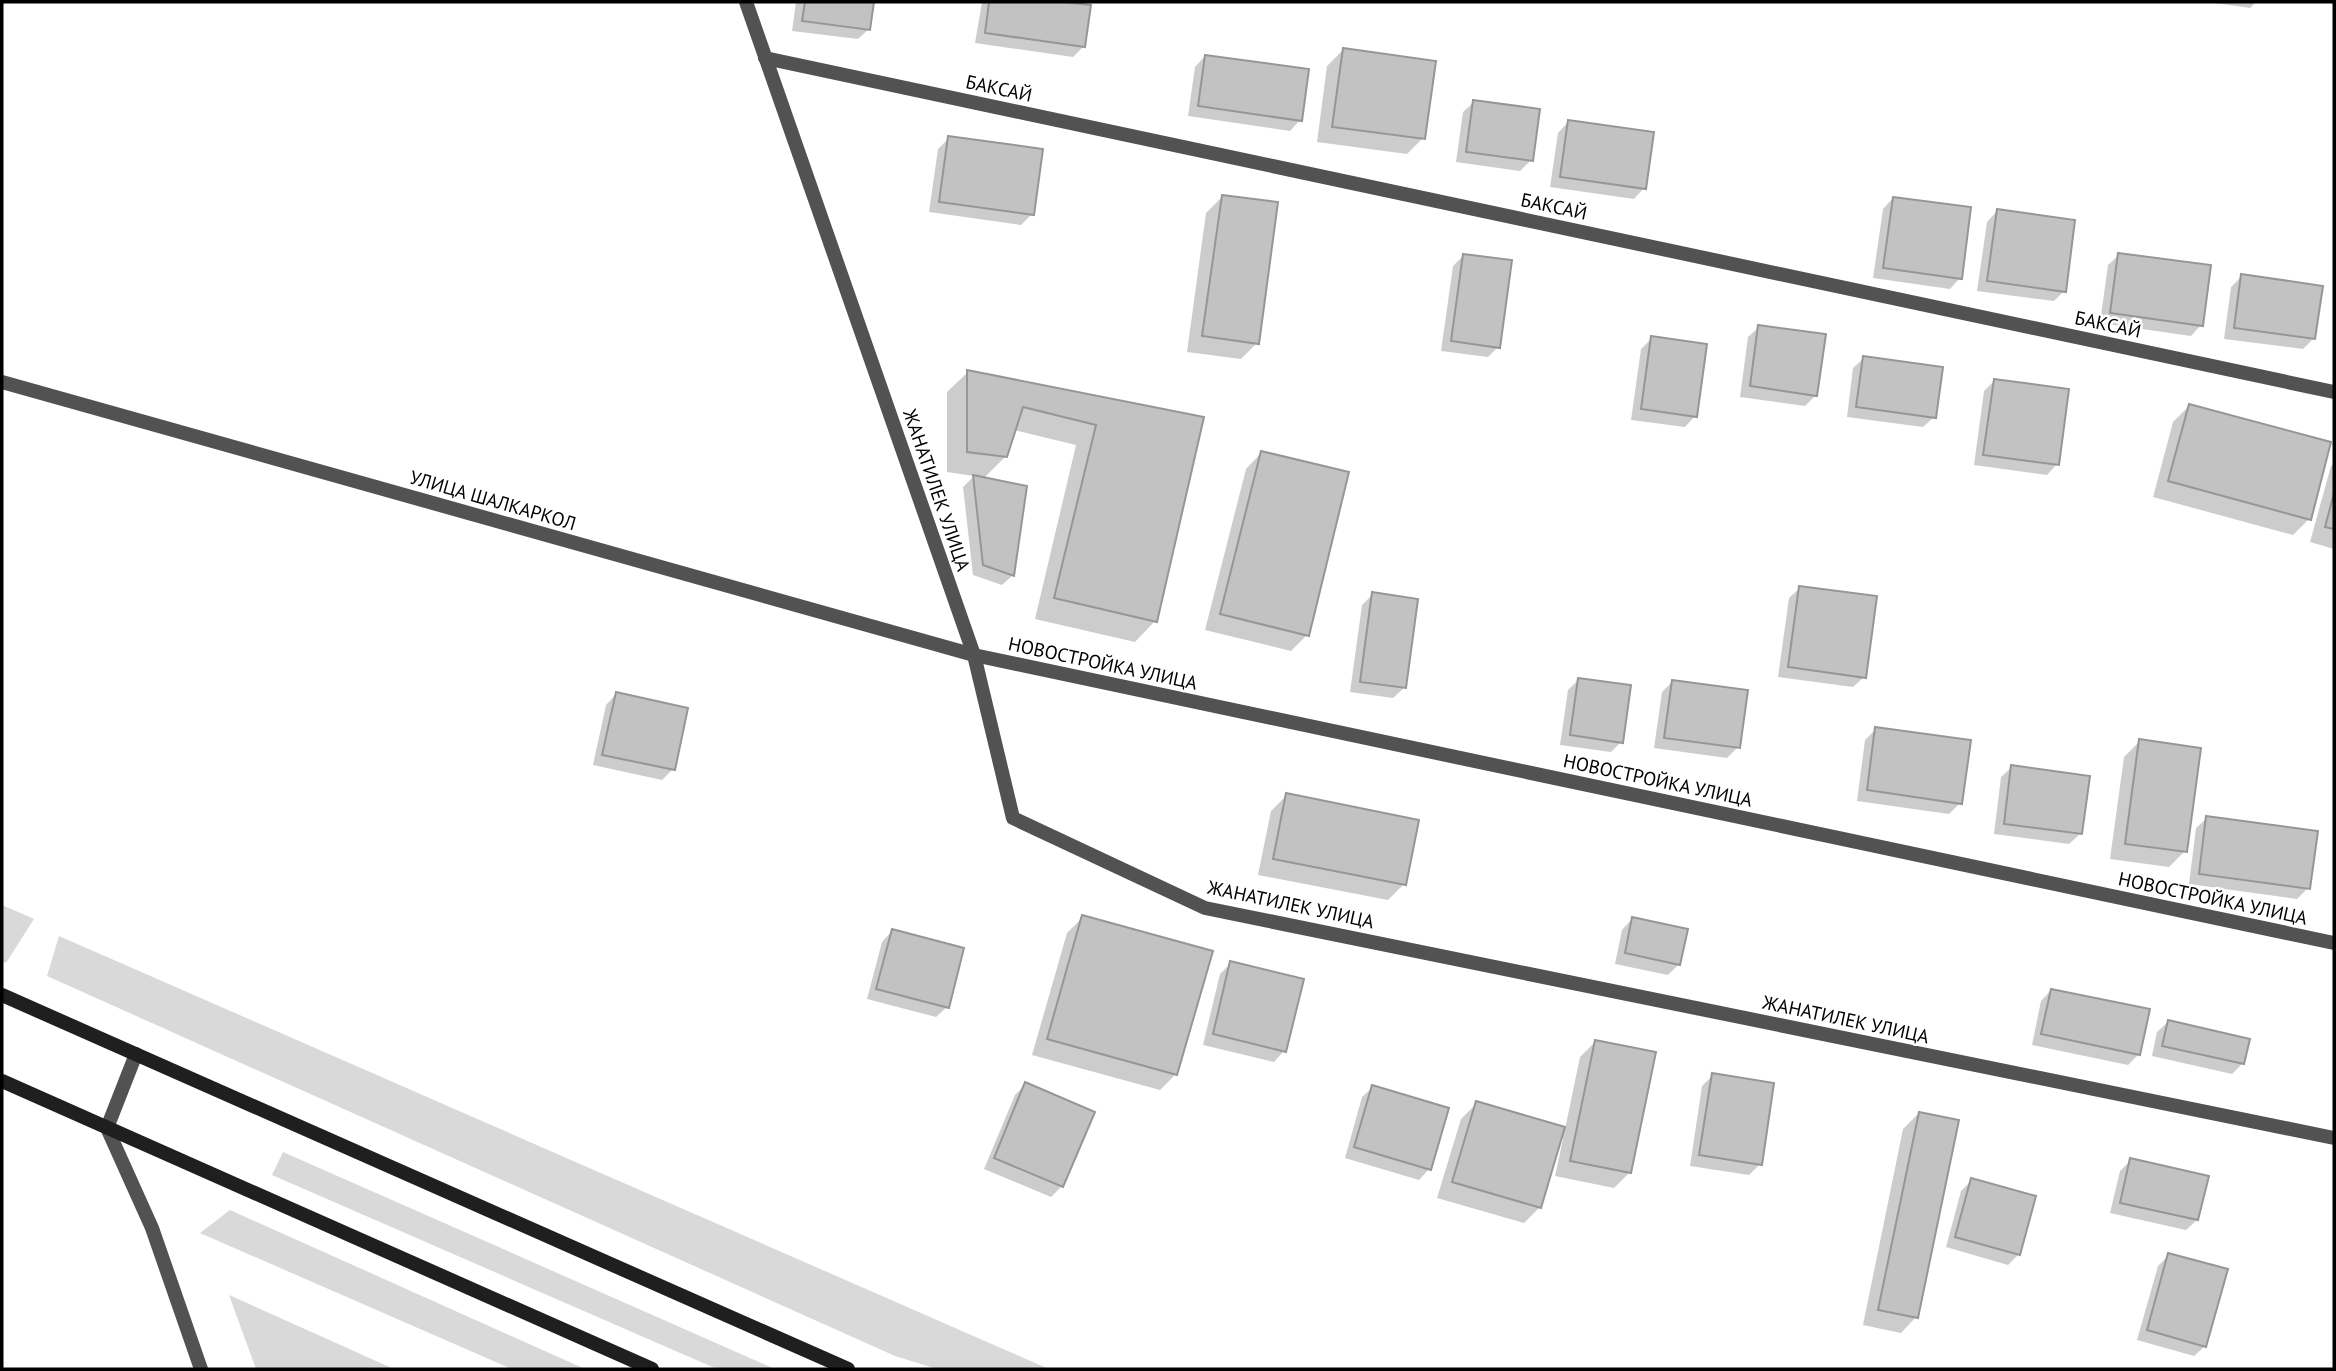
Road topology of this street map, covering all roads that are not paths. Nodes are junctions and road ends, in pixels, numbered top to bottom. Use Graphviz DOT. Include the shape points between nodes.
graph roads {
  1 [pos="746,2"];
  2 [pos="765,58"];
  3 [pos="2,382"];
  4 [pos="2334,392"];
  5 [pos="974,655"];
  6 [pos="2334,943"];
  7 [pos="2,995"];
  8 [pos="136,1054"];
  9 [pos="2,1082"];
  10 [pos="107,1128"];
  11 [pos="2334,1138"];
  12 [pos="201,1369"];
  13 [pos="652,1369"];
  14 [pos="848,1369"];
  1 -- 2 [label="street, ЖАНАТИЛЕК УЛИЦА"];
  2 -- 4 [label="street, БАКСАЙ"];
  2 -- 5 [label="street, ЖАНАТИЛЕК УЛИЦА"];
  3 -- 5 [label="street, УЛИЦА ШАЛКАРКОЛ"];
  5 -- 6 [label="street, НОВОСТРОЙКА УЛИЦА"];
  5 -- 11 [label="street, ЖАНАТИЛЕК УЛИЦА" via="1013,818 1205,908"];
  7 -- 8 [label="street"];
  8 -- 10 [label="street"];
  8 -- 14 [label="street"];
  9 -- 10 [label="street"];
  10 -- 12 [label="street" via="152,1228"];
  10 -- 13 [label="street"];
}
